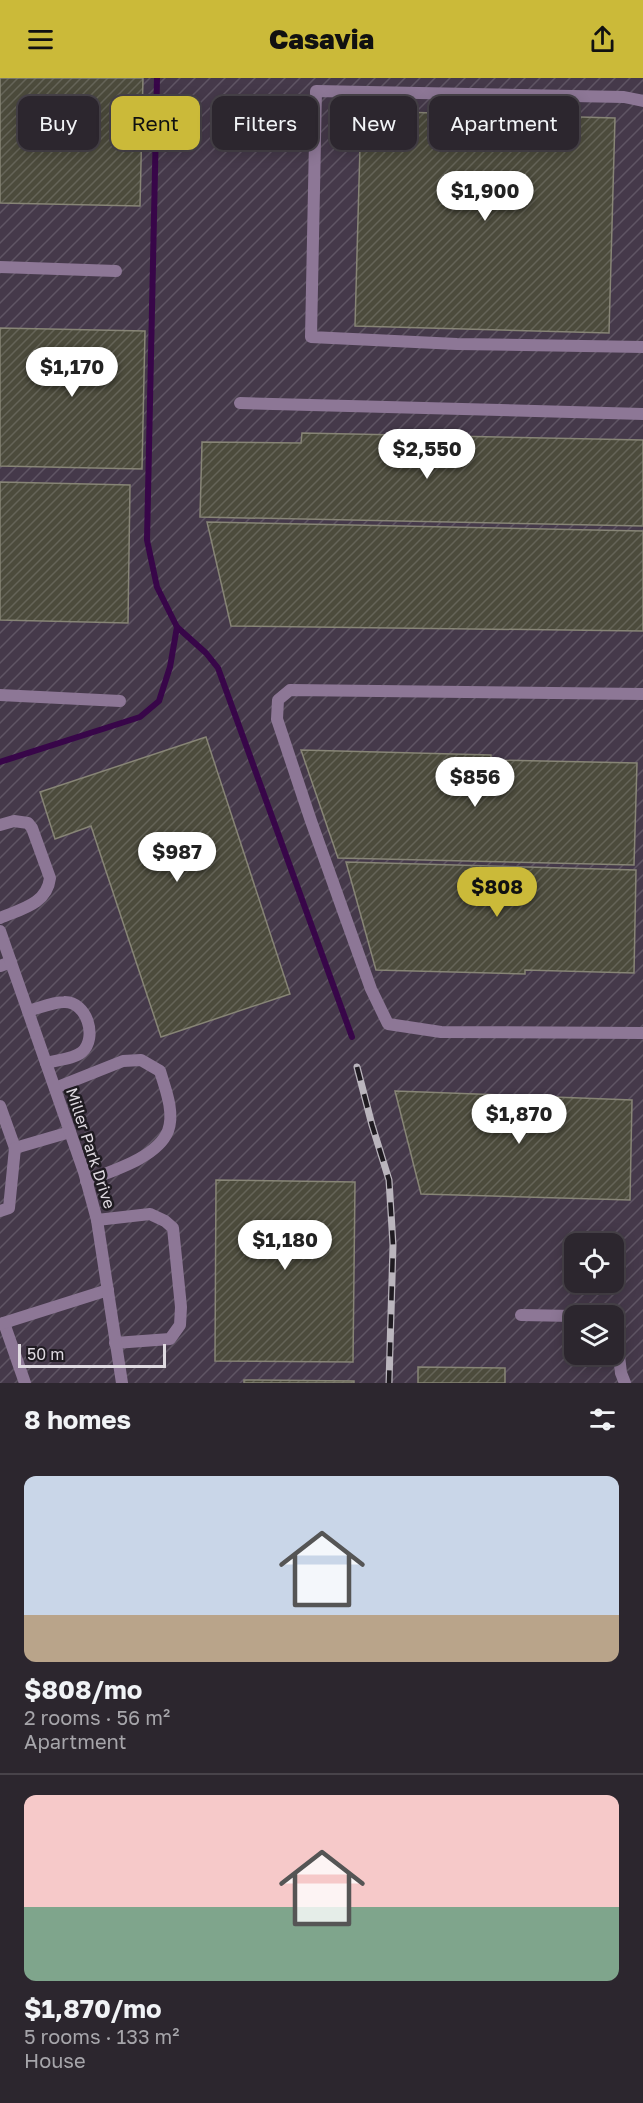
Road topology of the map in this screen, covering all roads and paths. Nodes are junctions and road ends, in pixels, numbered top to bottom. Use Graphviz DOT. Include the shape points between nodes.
graph roads {
  1 [pos="643,101"];
  2 [pos="0,267"];
  3 [pos="116,271"];
  4 [pos="643,347"];
  5 [pos="240,403"];
  6 [pos="643,414"];
  7 [pos="643,694"];
  8 [pos="0,695"];
  9 [pos="120,700"];
  10 [pos="0,825"];
  11 [pos="0,918"];
  12 [pos="0,931"];
  13 [pos="5,964"];
  14 [pos="28,1011"];
  15 [pos="643,1033"];
  16 [pos="46,1063"];
  17 [pos="55,1088"];
  18 [pos="0,1106"];
  19 [pos="70,1132"];
  20 [pos="15,1148"];
  21 [pos="86,1181"];
  22 [pos="0,1211"];
  23 [pos="97,1220"];
  24 [pos="108,1290"];
  25 [pos="521,1315"];
  26 [pos="564,1316"];
  27 [pos="2,1323"];
  28 [pos="115,1343"];
  29 [pos="620,1365"];
  30 [pos="25,1383"];
  31 [pos="122,1383"];
  32 [pos="625,1383"];
  1 -- 4 [label="street" via="624,97 316,91 311,337"];
  2 -- 3 [label="street"];
  5 -- 6 [label="street"];
  7 -- 15 [label="street" via="290,690 278,700 277,719 371,989 388,1024 441,1032"];
  8 -- 9 [label="street"];
  10 -- 11 [label="street" via="28,822 50,878 42,899"];
  12 -- 13 [label="street, Miller Park Drive"];
  13 -- 14 [label="street, Miller Park Drive"];
  14 -- 16 [label="street, Miller Park Drive"];
  14 -- 16 [label="street" via="70,1003 84,1013 90,1028 81,1053"];
  16 -- 17 [label="street, Miller Park Drive"];
  17 -- 19 [label="street, Miller Park Drive"];
  17 -- 21 [label="street" via="123,1061 141,1060 160,1071 170,1114 168,1130 157,1146 138,1159"];
  18 -- 20 [label="street"];
  19 -- 20 [label="street"];
  19 -- 21 [label="street, Miller Park Drive"];
  20 -- 22 [label="street" via="9,1208"];
  21 -- 23 [label="street, Miller Park Drive"];
  23 -- 24 [label="street, Miller Park Drive"];
  23 -- 28 [label="street" via="150,1214 173,1228 180,1325 170,1339"];
  24 -- 27 [label="street"];
  24 -- 28 [label="street, Miller Park Drive"];
  25 -- 26 [label="street"];
  27 -- 30 [label="street"];
  28 -- 31 [label="street, Miller Park Drive"];
  29 -- 32 [label="street"];
}
